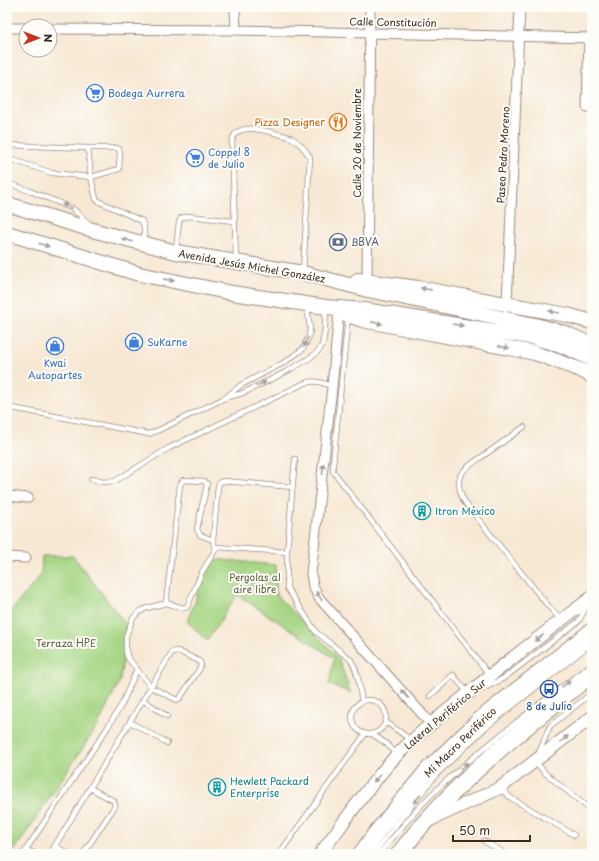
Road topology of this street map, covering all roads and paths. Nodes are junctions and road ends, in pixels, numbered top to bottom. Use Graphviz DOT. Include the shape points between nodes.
graph roads {
  1 [pos="235,7"];
  2 [pos="370,7"];
  3 [pos="520,7"];
  4 [pos="7,28"];
  5 [pos="18,28"];
  6 [pos="58,29"];
  7 [pos="236,30"];
  8 [pos="369,33"];
  9 [pos="519,36"];
  10 [pos="590,38"];
  11 [pos="587,108"];
  12 [pos="7,145"];
  13 [pos="88,148"];
  14 [pos="7,158"];
  15 [pos="91,177"];
  16 [pos="7,183"];
  17 [pos="7,204"];
  18 [pos="234,221"];
  19 [pos="96,231"];
  20 [pos="7,233"];
  21 [pos="144,245"];
  22 [pos="176,252"];
  23 [pos="236,262"];
  24 [pos="303,273"];
  25 [pos="330,279"];
  26 [pos="367,280"];
  27 [pos="307,304"];
  28 [pos="507,304"];
  29 [pos="338,312"];
  30 [pos="592,322"];
  31 [pos="592,345"];
  32 [pos="592,359"];
  33 [pos="592,376"];
  34 [pos="332,387"];
  35 [pos="225,398"];
  36 [pos="7,407"];
  37 [pos="524,427"];
  38 [pos="295,459"];
  39 [pos="91,479"];
  40 [pos="293,487"];
  41 [pos="7,496"];
  42 [pos="28,498"];
  43 [pos="213,540"];
  44 [pos="217,547"];
  45 [pos="288,552"];
  46 [pos="7,557"];
  47 [pos="26,558"];
  48 [pos="591,598"];
  49 [pos="166,603"];
  50 [pos="561,620"];
  51 [pos="592,631"];
  52 [pos="592,643"];
  53 [pos="592,664"];
  54 [pos="137,669"];
  55 [pos="592,674"];
  56 [pos="490,676"];
  57 [pos="152,687"];
  58 [pos="592,693"];
  59 [pos="468,694"];
  60 [pos="430,696"];
  61 [pos="144,700"];
  62 [pos="458,701"];
  63 [pos="362,702"];
  64 [pos="167,716"];
  65 [pos="592,717"];
  66 [pos="130,722"];
  67 [pos="386,722"];
  68 [pos="430,724"];
  69 [pos="365,734"];
  70 [pos="372,734"];
  71 [pos="412,741"];
  72 [pos="167,743"];
  73 [pos="397,755"];
  74 [pos="535,762"];
  75 [pos="90,788"];
  76 [pos="500,788"];
  77 [pos="592,811"];
  78 [pos="424,824"];
  79 [pos="574,835"];
  80 [pos="484,841"];
  81 [pos="55,846"];
  82 [pos="27,850"];
  83 [pos="23,854"];
  84 [pos="35,854"];
  85 [pos="50,854"];
  86 [pos="69,854"];
  87 [pos="83,854"];
  88 [pos="279,854"];
  89 [pos="320,854"];
  90 [pos="361,854"];
  91 [pos="373,854"];
  92 [pos="379,854"];
  93 [pos="399,854"];
  94 [pos="506,854"];
  1 -- 7 [label="street"];
  2 -- 8 [label="street, Calle 20 de Noviembre"];
  3 -- 9 [label="street, Paseo Pedro Moreno"];
  4 -- 5 [label="street"];
  6 -- 7 [label="street, Calle Constitución"];
  7 -- 8 [label="street, Calle Constitución"];
  8 -- 9 [label="street, Calle Constitución"];
  8 -- 26 [label="street, Calle 20 de Noviembre"];
  9 -- 10 [label="street, Calle Constitución"];
  9 -- 28 [label="street, Paseo Pedro Moreno"];
  10 -- 11 [label="street"];
  12 -- 13 [label="lane"];
  13 -- 15 [label="lane"];
  13 -- 15 [label="lane" via="117,148 120,153 118,170"];
  14 -- 15 [label="lane" via="52,173"];
  15 -- 21 [label="lane" via="96,199 142,221"];
  19 -- 16 [label="lane, one-way" via="72,208"];
  17 -- 19 [label="main road, Avenida Jesús Michel González"];
  18 -- 22 [label="lane" via="188,216 181,218"];
  18 -- 23 [label="lane"];
  18 -- 24 [label="lane" via="231,146 233,136 238,130 250,128 296,140 310,157"];
  21 -- 19 [label="main road, Avenida Jesús Michel González, one-way"];
  20 -- 27 [label="main road, one-way" via="139,274 232,293"];
  21 -- 22 [label="main road, Avenida Jesús Michel González"];
  22 -- 23 [label="main road, Avenida Jesús Michel González"];
  23 -- 24 [label="main road, Avenida Jesús Michel González"];
  24 -- 25 [label="main road, Avenida Jesús Michel González"];
  25 -- 26 [label="main road"];
  25 -- 31 [label="main road, Avenida Jesús Michel González" via="368,290 535,325 565,333"];
  28 -- 26 [label="main road, one-way"];
  27 -- 29 [label="main road"];
  27 -- 35 [label="lane, one-way" via="310,329 303,349 285,362 241,385"];
  30 -- 28 [label="main road, one-way"];
  29 -- 32 [label="main road, one-way" via="364,310 531,337 561,345"];
  29 -- 33 [label="main road, one-way" via="362,320 535,353"];
  29 -- 34 [label="street"];
  35 -- 29 [label="lane, one-way" via="243,393 286,372 316,353 321,348 323,339"];
  29 -- 56 [label="lane" via="333,471"];
  34 -- 39 [label="lane" via="319,381 305,383 169,448 115,482"];
  68 -- 34 [label="street, one-way" via="319,598 313,586 311,574"];
  35 -- 36 [label="lane" via="149,434"];
  37 -- 50 [label="lane" via="461,474 460,491 466,504"];
  38 -- 40 [label="lane"];
  40 -- 43 [label="lane" via="224,480 220,482"];
  40 -- 45 [label="lane"];
  41 -- 42 [label="street"];
  43 -- 44 [label="lane" via="214,546"];
  43 -- 49 [label="lane" via="200,535 197,529 208,484 204,481 183,480 180,485"];
  44 -- 45 [label="lane"];
  44 -- 49 [label="lane" via="202,572 187,607"];
  45 -- 63 [label="lane" via="288,592 316,632 354,664"];
  46 -- 47 [label="street"];
  48 -- 50 [label="street, Lateral Periférico Sur"];
  48 -- 62 [label="lane" via="579,621 504,678"];
  49 -- 54 [label="lane" via="139,612 129,627 126,652"];
  50 -- 56 [label="street, Lateral Periférico Sur, one-way"];
  51 -- 90 [label="highway" via="481,719 428,770"];
  52 -- 91 [label="lane, Mi Macro Periférico, one-way" via="485,728 441,770"];
  92 -- 53 [label="lane, Mi Macro Periférico, one-way" via="444,782"];
  54 -- 57 [label="lane"];
  54 -- 82 [label="lane" via="122,704"];
  55 -- 78 [label="highway" via="474,772"];
  56 -- 59 [label="street, Lateral Periférico Sur"];
  57 -- 57 [label="lane" via="173,650 178,650 201,664 178,700"];
  57 -- 61 [label="lane"];
  58 -- 74 [label="lane" via="550,726"];
  59 -- 60 [label="lane" via="453,675"];
  59 -- 62 [label="street, Lateral Periférico Sur"];
  61 -- 64 [label="lane"];
  61 -- 66 [label="lane"];
  62 -- 68 [label="street, Lateral Periférico Sur"];
  63 -- 67 [label="lane" via="369,700 381,705 386,713"];
  63 -- 69 [label="lane" via="355,707 352,719 355,727"];
  74 -- 65 [label="street, one-way"];
  66 -- 72 [label="lane"];
  66 -- 75 [label="lane"];
  67 -- 70 [label="lane" via="381,730"];
  67 -- 71 [label="lane"];
  68 -- 71 [label="street, Lateral Periférico Sur"];
  69 -- 70 [label="lane"];
  69 -- 88 [label="lane"];
  70 -- 73 [label="lane"];
  71 -- 73 [label="street, Lateral Periférico Sur"];
  73 -- 89 [label="street, Lateral Periférico Sur, one-way" via="375,780"];
  74 -- 76 [label="street"];
  74 -- 77 [label="lane"];
  75 -- 81 [label="lane"];
  75 -- 87 [label="lane" via="114,801 115,806"];
  76 -- 78 [label="street"];
  76 -- 79 [label="lane" via="511,798"];
  78 -- 93 [label="highway"];
  80 -- 94 [label="lane"];
  81 -- 85 [label="lane"];
  81 -- 86 [label="lane"];
  82 -- 83 [label="lane"];
  82 -- 84 [label="lane"];
}
